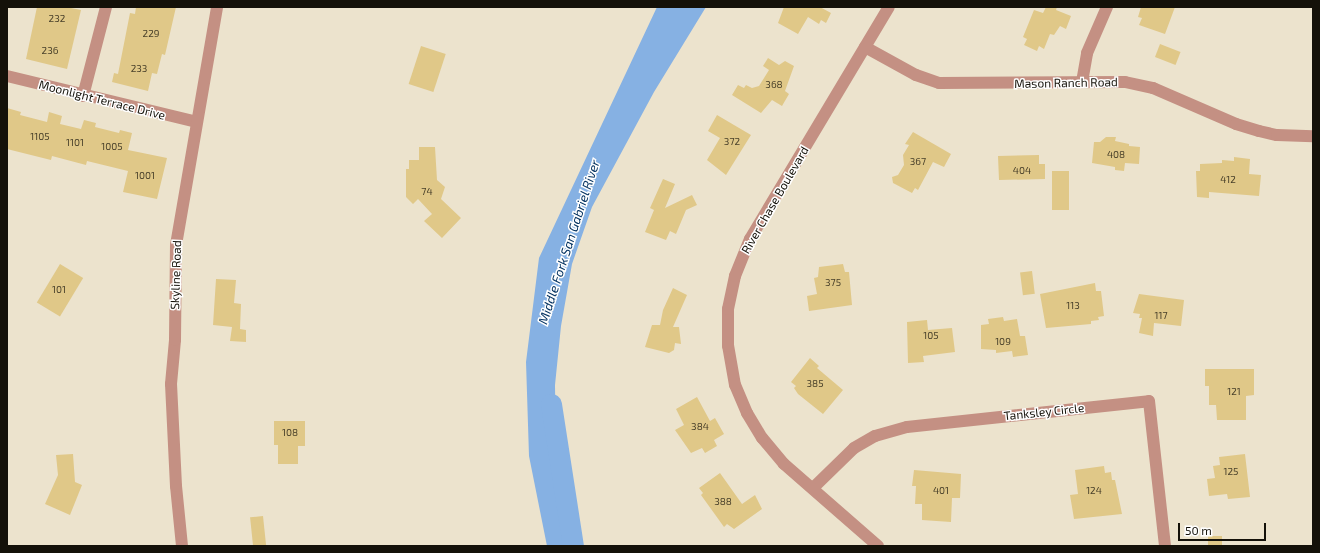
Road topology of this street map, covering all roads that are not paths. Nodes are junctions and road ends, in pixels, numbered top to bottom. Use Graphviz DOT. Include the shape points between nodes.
graph roads {
  1 [pos="106,7"];
  2 [pos="217,7"];
  3 [pos="889,7"];
  4 [pos="1107,7"];
  5 [pos="865,47"];
  6 [pos="7,76"];
  7 [pos="1082,82"];
  8 [pos="82,96"];
  9 [pos="197,122"];
  10 [pos="1313,136"];
  11 [pos="814,488"];
  12 [pos="182,546"];
  13 [pos="878,546"];
  14 [pos="1165,546"];
  1 -- 8 [label="street"];
  2 -- 9 [label="street, Skyline Road"];
  3 -- 5 [label="street, River Chase Boulevard"];
  4 -- 7 [label="street" via="1083,66"];
  5 -- 7 [label="street, Mason Ranch Road" via="916,75 939,83"];
  5 -- 11 [label="street, River Chase Boulevard" via="750,240 735,276 728,309 728,346 735,385 747,413 762,438 784,464"];
  6 -- 8 [label="street, Moonlight Terrace Drive"];
  7 -- 10 [label="street, Mason Ranch Road" via="1106,80 1138,84 1259,131 1277,135"];
  8 -- 9 [label="street, Moonlight Terrace Drive"];
  9 -- 12 [label="street, Skyline Road" via="176,245 175,340 171,384"];
  11 -- 13 [label="street, River Chase Boulevard"];
  11 -- 14 [label="street, Tanksley Circle" via="854,448 875,436 906,427 1149,402"];
}
